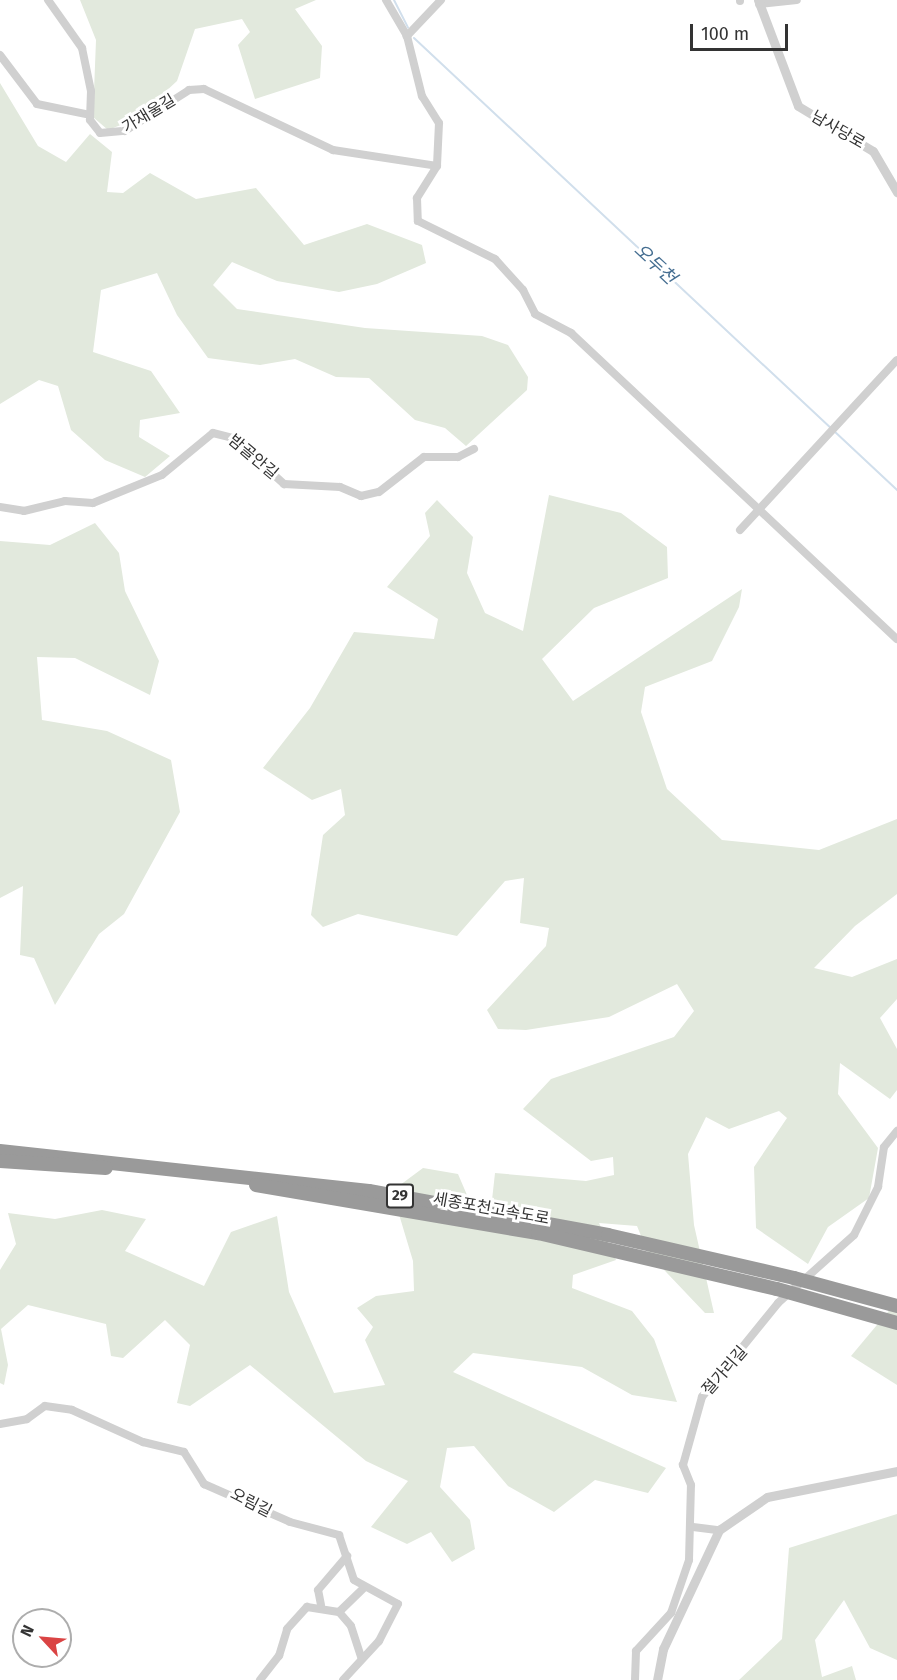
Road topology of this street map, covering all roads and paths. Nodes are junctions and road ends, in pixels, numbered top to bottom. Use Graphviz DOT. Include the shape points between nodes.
graph roads {
  1 [pos="48,0"];
  2 [pos="386,0"];
  3 [pos="441,0"];
  4 [pos="797,0"];
  5 [pos="758,2"];
  6 [pos="407,36"];
  7 [pos="0,55"];
  8 [pos="90,115"];
  9 [pos="437,166"];
  10 [pos="897,192"];
  11 [pos="897,360"];
  12 [pos="474,449"];
  13 [pos="0,507"];
  14 [pos="759,510"];
  15 [pos="740,530"];
  16 [pos="897,639"];
  17 [pos="897,1131"];
  18 [pos="0,1150"];
  19 [pos="0,1161"];
  20 [pos="897,1306"];
  21 [pos="897,1323"];
  22 [pos="0,1424"];
  23 [pos="897,1471"];
  24 [pos="693,1527"];
  25 [pos="719,1530"];
  26 [pos="347,1556"];
  27 [pos="365,1587"];
  28 [pos="321,1605"];
  29 [pos="339,1611"];
  30 [pos="361,1657"];
  31 [pos="260,1680"];
  32 [pos="343,1680"];
  33 [pos="635,1680"];
  34 [pos="657,1680"];
  1 -- 8 [label="street" via="82,48"];
  2 -- 6 [label="street"];
  3 -- 6 [label="street"];
  4 -- 5 [label="street"];
  5 -- 10 [label="street, 남사당로" via="798,106 873,151"];
  6 -- 9 [label="street" via="422,96 439,123"];
  7 -- 8 [label="street" via="37,104"];
  8 -- 9 [label="street, 가재울길" via="92,127 111,135 189,90 204,89 333,150"];
  9 -- 14 [label="street" via="417,198 418,221 495,259 523,290 535,314 571,333"];
  11 -- 14 [label="street"];
  12 -- 13 [label="street, 밤골안길" via="458,457 424,457 379,492 362,496 340,487 284,484 233,438 213,433 162,475 93,503 65,501 24,511"];
  14 -- 15 [label="street"];
  14 -- 16 [label="street"];
  17 -- 24 [label="street, 절가리길" via="884,1147 878,1187 854,1235 783,1297 702,1397 683,1465 691,1485"];
  18 -- 20 [label="highway, 세종포천고속도로 / 29, bridge" via="369,1191 596,1233"];
  19 -- 21 [label="highway, 세종포천고속도로 / 29, bridge" via="255,1184 538,1233 777,1289"];
  22 -- 26 [label="street, 오림길" via="58,1405 143,1442 177,1449 191,1459 200,1482 290,1522 339,1535"];
  23 -- 25 [label="street" via="767,1497"];
  24 -- 25 [label="street"];
  24 -- 33 [label="street, 절가리길" via="681,1591 670,1613 636,1651"];
  25 -- 34 [label="street" via="663,1649"];
  26 -- 27 [label="street, 오림길" via="351,1576"];
  26 -- 28 [label="street" via="318,1590"];
  27 -- 29 [label="street"];
  27 -- 30 [label="street, 오림길" via="398,1604 386,1631"];
  28 -- 29 [label="street"];
  28 -- 31 [label="street" via="296,1617 279,1656"];
  29 -- 30 [label="street" via="351,1626"];
  30 -- 32 [label="street, 오림길"];
}
